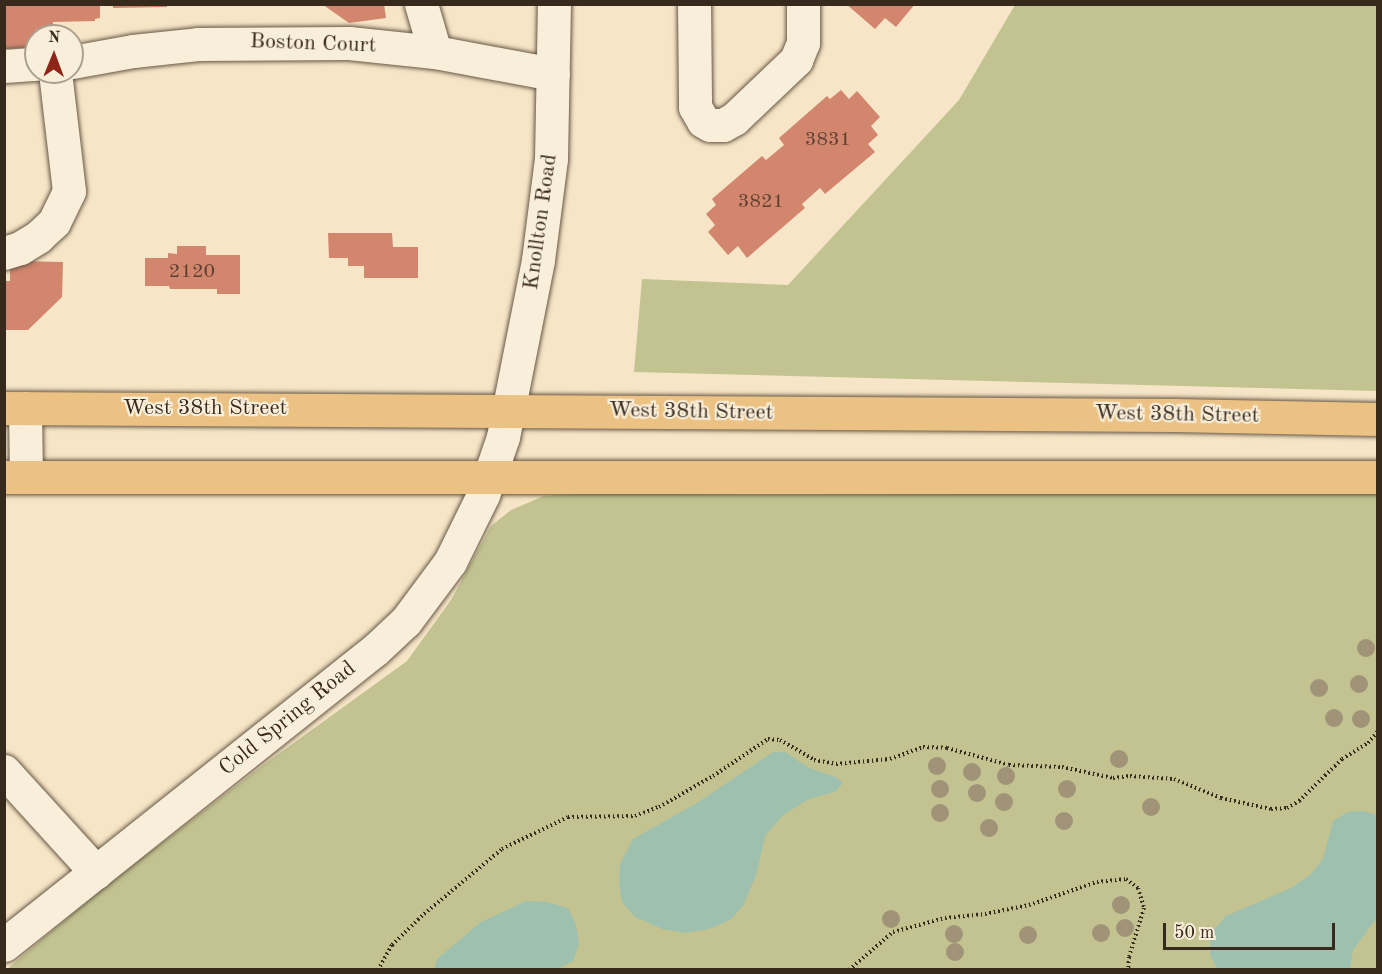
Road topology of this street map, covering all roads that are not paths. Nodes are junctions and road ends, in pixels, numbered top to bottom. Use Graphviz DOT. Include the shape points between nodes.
graph roads {
  1 [pos="421,4"];
  2 [pos="554,4"];
  3 [pos="694,4"];
  4 [pos="803,4"];
  5 [pos="435,52"];
  6 [pos="84,60"];
  7 [pos="24,65"];
  8 [pos="4,66"];
  9 [pos="553,74"];
  10 [pos="56,84"];
  11 [pos="4,253"];
  12 [pos="15,408"];
  13 [pos="1377,419"];
  14 [pos="506,423"];
  15 [pos="15,477"];
  16 [pos="490,477"];
  17 [pos="1377,477"];
  18 [pos="4,771"];
  19 [pos="91,876"];
  20 [pos="4,945"];
  1 -- 5 [label="street"];
  2 -- 9 [label="street, Knollton Road"];
  3 -- 4 [label="street" via="694,107 703,121 717,125 734,119 796,60 803,43"];
  5 -- 6 [label="street, Boston Court" via="349,43 241,42 154,48"];
  5 -- 9 [label="street, Boston Court"];
  7 -- 8 [label="street"];
  9 -- 14 [label="street, Knollton Road" via="547,207"];
  10 -- 11 [label="street" via="69,191 54,222 38,237"];
  12 -- 14 [label="main road, West 38th Street"];
  12 -- 15 [label="street"];
  13 -- 14 [label="main road, West 38th Street"];
  14 -- 16 [label="street, Cold Spring Road"];
  15 -- 16 [label="main road"];
  16 -- 17 [label="main road"];
  16 -- 19 [label="street, Cold Spring Road" via="450,562 391,636"];
  18 -- 19 [label="street"];
  19 -- 20 [label="street, Cold Spring Road"];
}
